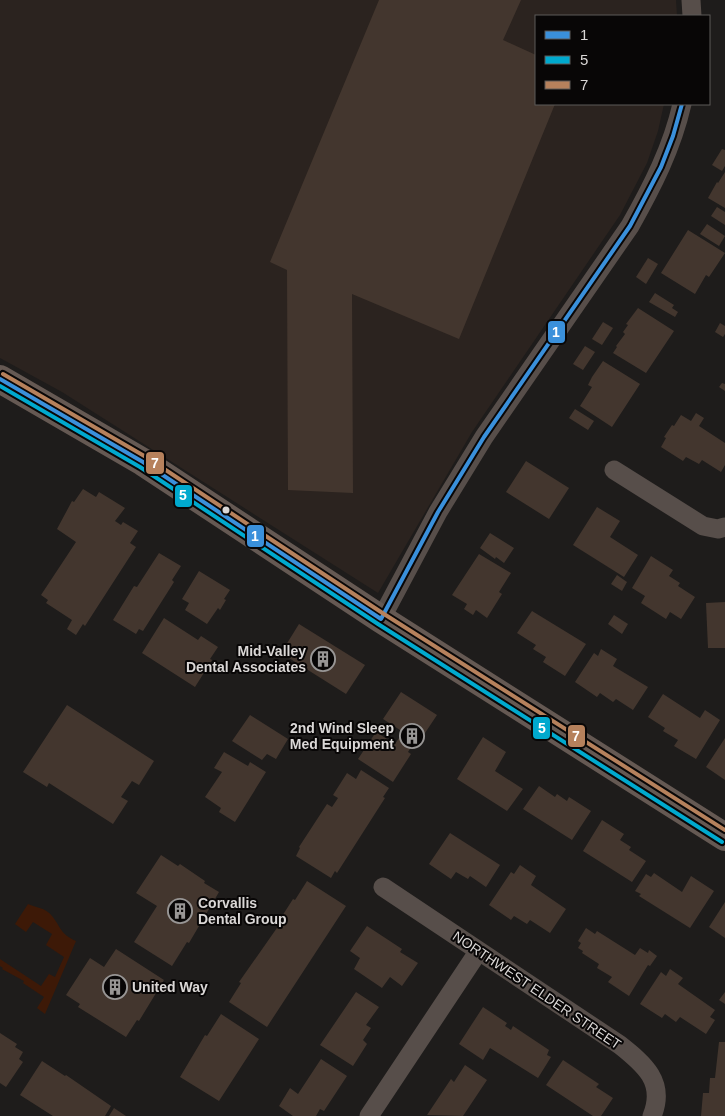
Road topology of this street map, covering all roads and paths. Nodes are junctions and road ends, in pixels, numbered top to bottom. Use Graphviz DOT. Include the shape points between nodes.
graph roads {
  1 [pos="691,0"];
  2 [pos="692,15"];
  3 [pos="682,105"];
  4 [pos="0,379"];
  5 [pos="614,470"];
  6 [pos="725,527"];
  7 [pos="381,619"];
  8 [pos="725,837"];
  9 [pos="382,887"];
  10 [pos="478,952"];
  11 [pos="369,1116"];
  12 [pos="652,1116"];
  1 -- 2 [label="street"];
  3 -- 7 [label="street" via="664,161 650,192 630,226 484,437 438,512"];
  4 -- 7 [label="main road" via="143,462"];
  5 -- 6 [label="street" via="703,526"];
  7 -- 8 [label="main road"];
  9 -- 10 [label="street, NORTHWEST ELDER STREET"];
  10 -- 11 [label="street"];
  10 -- 12 [label="street, NORTHWEST ELDER STREET" via="641,1061 655,1086 656,1103"];
}
